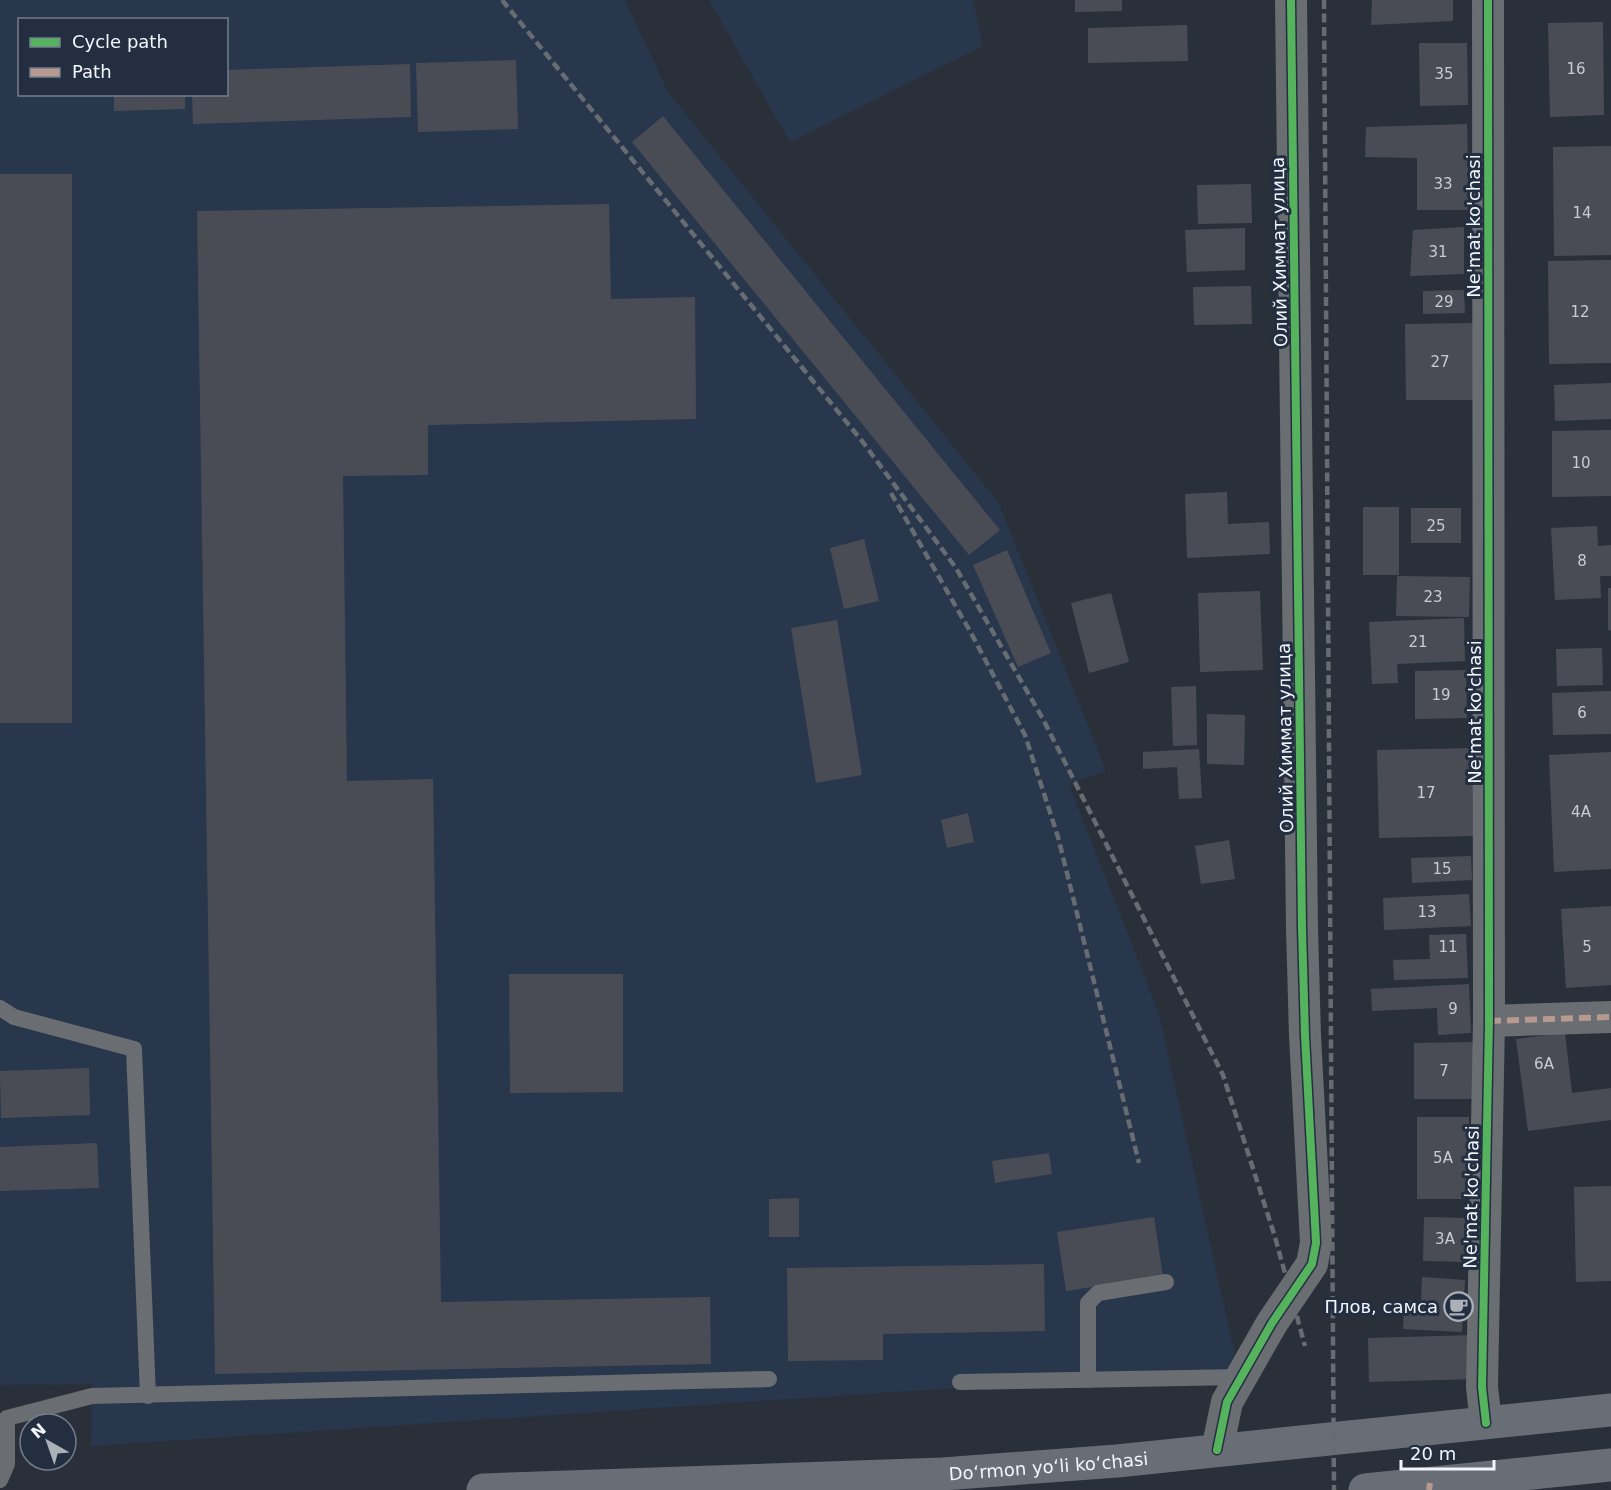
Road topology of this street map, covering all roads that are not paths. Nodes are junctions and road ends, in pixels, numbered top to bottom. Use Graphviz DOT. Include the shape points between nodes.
graph roads {
  1 [pos="1291,0"];
  2 [pos="1488,0"];
  3 [pos="0,1008"];
  4 [pos="1611,1017"];
  5 [pos="1489,1021"];
  6 [pos="1166,1282"];
  7 [pos="1240,1377"];
  8 [pos="769,1379"];
  9 [pos="1088,1380"];
  10 [pos="960,1382"];
  11 [pos="148,1396"];
  12 [pos="1611,1410"];
  13 [pos="1486,1423"];
  14 [pos="1217,1450"];
  15 [pos="1611,1465"];
  16 [pos="0,1480"];
  17 [pos="1429,1486"];
  18 [pos="483,1490"];
  19 [pos="1365,1490"];
  1 -- 7 [label="street, Олий Химмат улица" via="1302,928 1316,1243 1312,1264"];
  2 -- 5 [label="street, Ne'mat ko'chasi"];
  3 -- 11 [label="lane" via="14,1017 134,1049"];
  4 -- 5 [label="street"];
  5 -- 13 [label="street, Ne'mat ko'chasi" via="1482,1387"];
  6 -- 9 [label="lane" via="1098,1293 1088,1303"];
  7 -- 9 [label="lane"];
  7 -- 14 [label="street, Олий Химмат улица" via="1227,1402"];
  8 -- 11 [label="lane"];
  9 -- 10 [label="lane"];
  11 -- 16 [label="lane" via="92,1396 7,1418 7,1464"];
  12 -- 13 [label="main road, Do‘rmon yo‘li ko‘chasi"];
  13 -- 14 [label="main road, Do‘rmon yo‘li ko‘chasi"];
  14 -- 18 [label="main road, Do‘rmon yo‘li ko‘chasi" via="943,1474"];
  15 -- 17 [label="main road"];
  17 -- 19 [label="main road"];
}
